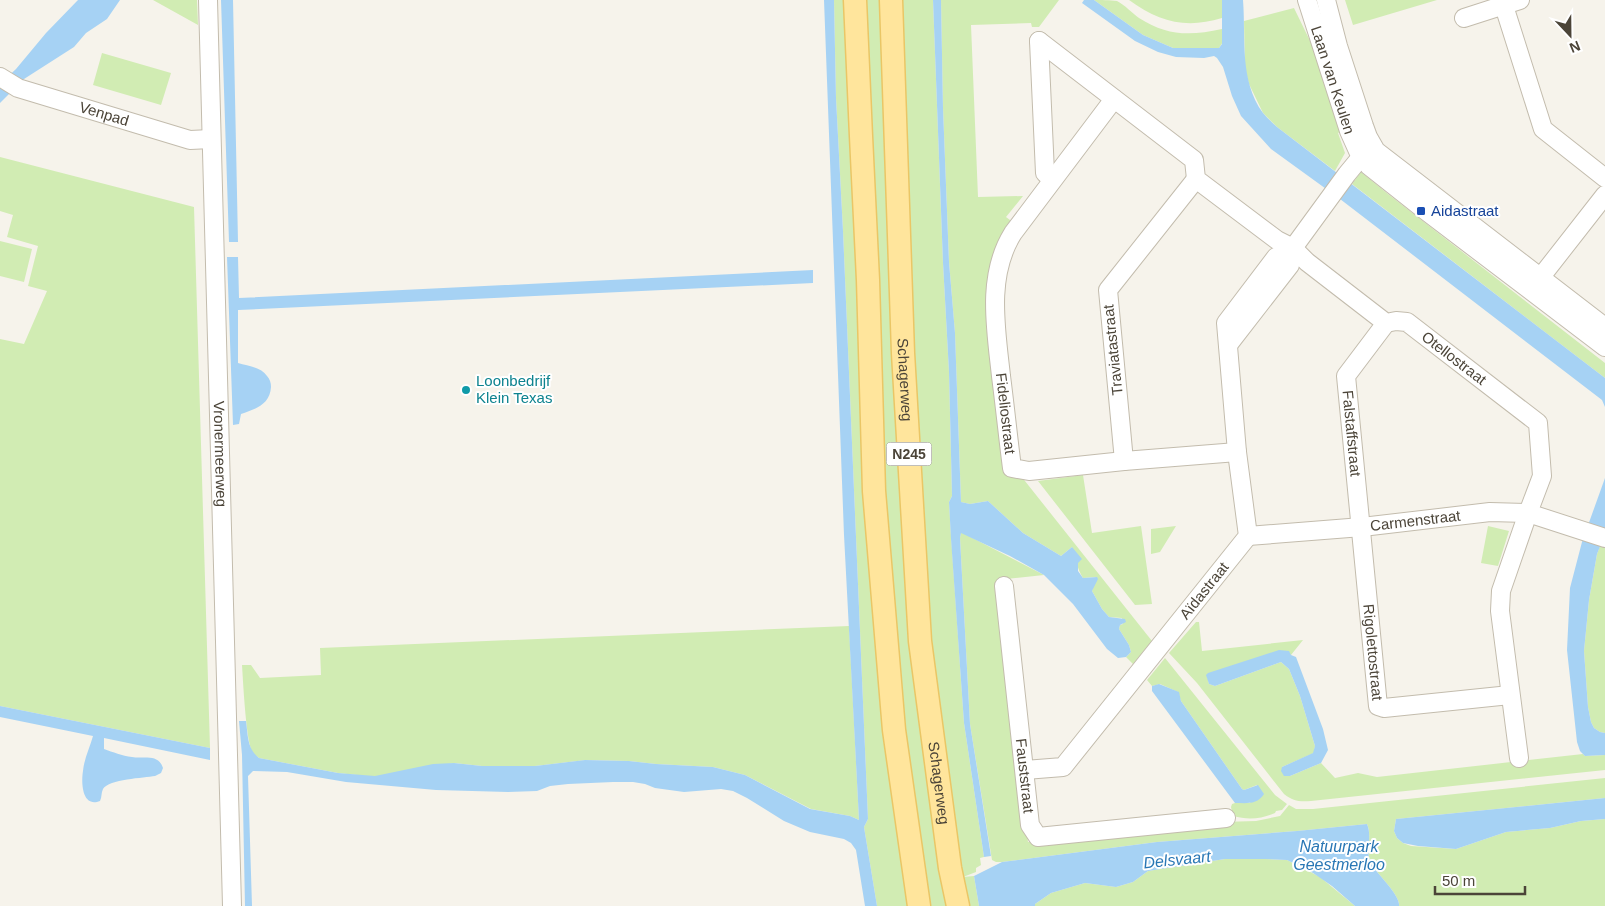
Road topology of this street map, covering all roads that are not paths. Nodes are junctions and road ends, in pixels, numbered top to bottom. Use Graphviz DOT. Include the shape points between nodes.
graph roads {
  1 [pos="208,0"];
  2 [pos="855,0"];
  3 [pos="891,0"];
  4 [pos="1307,0"];
  5 [pos="1326,0"];
  6 [pos="1512,3"];
  7 [pos="1464,18"];
  8 [pos="7,82"];
  9 [pos="1114,99"];
  10 [pos="211,139"];
  11 [pos="1367,152"];
  12 [pos="1605,178"];
  13 [pos="1196,179"];
  14 [pos="1052,180"];
  15 [pos="1605,195"];
  16 [pos="1293,248"];
  17 [pos="1535,284"];
  18 [pos="1386,323"];
  19 [pos="1605,327"];
  20 [pos="1605,347"];
  21 [pos="1238,452"];
  22 [pos="1124,461"];
  23 [pos="1528,513"];
  24 [pos="1362,527"];
  25 [pos="1248,536"];
  26 [pos="1605,538"];
  27 [pos="1004,586"];
  28 [pos="1510,695"];
  29 [pos="1519,758"];
  30 [pos="1025,770"];
  31 [pos="1226,818"];
  32 [pos="232,906"];
  33 [pos="919,906"];
  34 [pos="958,906"];
  1 -- 10 [label="street, Vronermeerweg"];
  2 -- 33 [label="main road, N245" via="869,290 874,490 894,730"];
  3 -- 34 [label="main road, Schagerweg / N245" via="903,353 920,641 950,868"];
  4 -- 11 [label="street, Laan van Keulen" via="1354,144"];
  5 -- 11 [label="street, Laan van Keulen" via="1368,137"];
  6 -- 7 [label="street"];
  6 -- 12 [label="street" via="1543,128"];
  8 -- 10 [label="street, Venpad" via="190,140"];
  9 -- 13 [label="street" via="1194,160"];
  9 -- 14 [label="street, Fideliostraat"];
  9 -- 14 [label="street" via="1039,41 1046,173"];
  10 -- 32 [label="street, Vronermeerweg"];
  11 -- 16 [label="street"];
  11 -- 17 [label="street, Laan van Keulen" via="1380,155"];
  13 -- 16 [label="street" via="1277,240"];
  13 -- 22 [label="street, Traviatastraat" via="1108,290"];
  14 -- 22 [label="street, Fideliostraat" via="1008,241 996,282 994,316 1012,468 1030,471"];
  15 -- 17 [label="street"];
  16 -- 18 [label="street" via="1306,262"];
  16 -- 21 [label="street" via="1276,257 1226,323"];
  17 -- 19 [label="street, Laan van Keulen"];
  17 -- 20 [label="street, Laan van Keulen"];
  18 -- 23 [label="street, Otellostraat" via="1407,322 1538,423 1542,476"];
  18 -- 24 [label="street, Falstaffstraat" via="1346,376"];
  21 -- 22 [label="street, Fideliostraat"];
  21 -- 25 [label="street"];
  23 -- 24 [label="street, Carmenstraat" via="1490,512"];
  23 -- 26 [label="street, Carmenstraat"];
  23 -- 28 [label="street" via="1501,591 1500,611"];
  24 -- 25 [label="street, Carmenstraat"];
  24 -- 28 [label="street, Rigolettostraat" via="1378,706"];
  25 -- 30 [label="street, Aïdastraat" via="1063,766"];
  27 -- 30 [label="street, Fauststraat"];
  28 -- 29 [label="street"];
  30 -- 31 [label="street, Fauststraat" via="1030,826 1038,836"];
}
